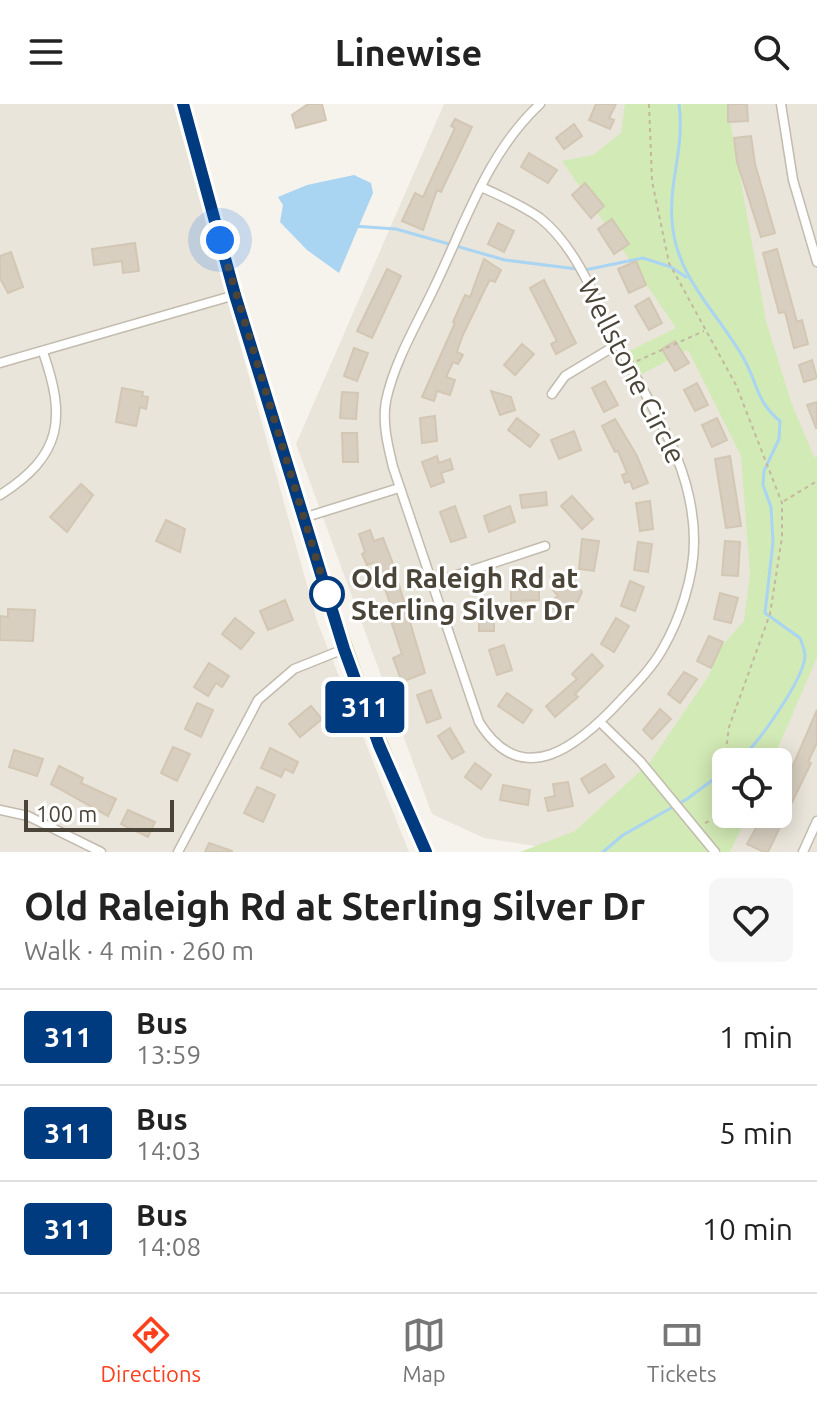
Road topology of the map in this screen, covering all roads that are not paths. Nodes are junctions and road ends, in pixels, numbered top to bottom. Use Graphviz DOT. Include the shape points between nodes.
graph roads {
  1 [pos="183,104"];
  2 [pos="540,104"];
  3 [pos="781,104"];
  4 [pos="481,187"];
  5 [pos="817,262"];
  6 [pos="235,295"];
  7 [pos="618,344"];
  8 [pos="43,352"];
  9 [pos="0,363"];
  10 [pos="552,394"];
  11 [pos="399,488"];
  12 [pos="0,495"];
  13 [pos="303,518"];
  14 [pos="545,546"];
  15 [pos="430,584"];
  16 [pos="344,649"];
  17 [pos="600,722"];
  18 [pos="0,810"];
  19 [pos="817,821"];
  20 [pos="813,840"];
  21 [pos="101,852"];
  22 [pos="178,852"];
  23 [pos="426,852"];
  24 [pos="715,852"];
  25 [pos="803,852"];
  1 -- 6 [label="main road"];
  2 -- 4 [label="street, Wellstone Circle" via="507,138"];
  3 -- 5 [label="street" via="793,180"];
  4 -- 7 [label="street, Wellstone Circle" via="521,206 551,229 579,267"];
  4 -- 11 [label="street, Wellstone Circle" via="386,402 386,438"];
  6 -- 8 [label="street"];
  6 -- 13 [label="main road"];
  7 -- 10 [label="street" via="565,376"];
  7 -- 17 [label="street, Wellstone Circle" via="679,456 694,542 682,603 662,651"];
  8 -- 9 [label="street"];
  8 -- 12 [label="street" via="58,406 54,435 46,455"];
  11 -- 13 [label="street"];
  11 -- 15 [label="street, Wellstone Circle"];
  13 -- 16 [label="main road"];
  14 -- 15 [label="street"];
  15 -- 17 [label="street, Wellstone Circle" via="479,722 495,742 525,757 549,756 573,747"];
  16 -- 22 [label="street" via="294,669 258,700"];
  16 -- 23 [label="main road"];
  17 -- 24 [label="street" via="640,761"];
  18 -- 21 [label="street" via="37,820"];
  19 -- 20 [label="street"];
  20 -- 25 [label="street"];
}
